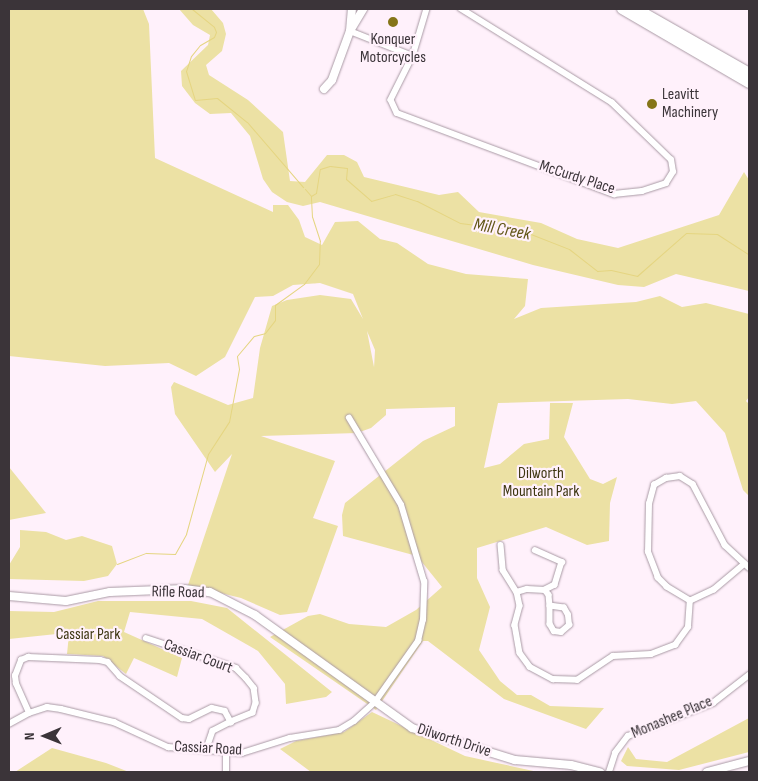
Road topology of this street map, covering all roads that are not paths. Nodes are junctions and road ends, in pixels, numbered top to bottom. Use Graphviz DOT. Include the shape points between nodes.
graph roads {
  1 [pos="352,9"];
  2 [pos="363,9"];
  3 [pos="427,9"];
  4 [pos="461,9"];
  5 [pos="622,9"];
  6 [pos="637,9"];
  7 [pos="350,31"];
  8 [pos="413,56"];
  9 [pos="749,73"];
  10 [pos="749,83"];
  11 [pos="324,89"];
  12 [pos="349,418"];
  13 [pos="500,545"];
  14 [pos="535,550"];
  15 [pos="747,565"];
  16 [pos="545,590"];
  17 [pos="518,592"];
  18 [pos="9,596"];
  19 [pos="690,601"];
  20 [pos="550,606"];
  21 [pos="146,638"];
  22 [pos="749,674"];
  23 [pos="375,702"];
  24 [pos="29,713"];
  25 [pos="232,722"];
  26 [pos="9,724"];
  27 [pos="206,751"];
  28 [pos="226,753"];
  29 [pos="749,761"];
  30 [pos="226,772"];
  31 [pos="600,772"];
  32 [pos="609,772"];
  33 [pos="707,772"];
  1 -- 7 [label="street"];
  2 -- 7 [label="street" via="361,18"];
  3 -- 8 [label="street, McCurdy Place"];
  4 -- 8 [label="street, McCurdy Place" via="612,103 671,160 673,172 666,183 642,191 614,194 400,116 394,111 391,100"];
  5 -- 10 [label="highway"];
  6 -- 9 [label="highway"];
  7 -- 8 [label="street"];
  7 -- 11 [label="street" via="332,80"];
  12 -- 23 [label="street, Cassiar Road" via="401,505 424,582 423,620 418,641"];
  13 -- 17 [label="street" via="503,570"];
  14 -- 16 [label="street" via="562,562 555,585"];
  15 -- 19 [label="street" via="714,590"];
  15 -- 19 [label="street" via="725,546 693,484 680,476 666,478 654,485 649,504 648,552 658,578 680,598"];
  16 -- 17 [label="street"];
  16 -- 20 [label="street"];
  17 -- 19 [label="street" via="520,606 516,641 520,653 540,674 568,682 577,680 613,656 651,654 675,645 688,626"];
  18 -- 23 [label="street, Rifle Road" via="66,601 110,592 184,589 210,592 255,615"];
  20 -- 20 [label="street" via="550,624 554,631 561,632 569,625 568,615 564,608"];
  21 -- 25 [label="street, Cassiar Court" via="236,668 254,688 256,702 253,713"];
  22 -- 32 [label="street, Monashee Place" via="713,703 628,736 615,753"];
  23 -- 28 [label="street, Cassiar Road" via="354,722 339,730 290,738 242,753"];
  23 -- 31 [label="street, Dilworth Drive" via="412,728 445,740 515,760 571,765"];
  24 -- 25 [label="street" via="16,684 15,676 21,660 28,657 100,660 108,662 120,676 182,718 189,719 219,707"];
  24 -- 26 [label="street, Cassiar Road"];
  24 -- 27 [label="street, Cassiar Road" via="47,707 61,709 114,722 168,747"];
  25 -- 27 [label="street" via="213,731"];
  27 -- 28 [label="street, Cassiar Road"];
  28 -- 30 [label="street"];
  29 -- 33 [label="street"];
}
